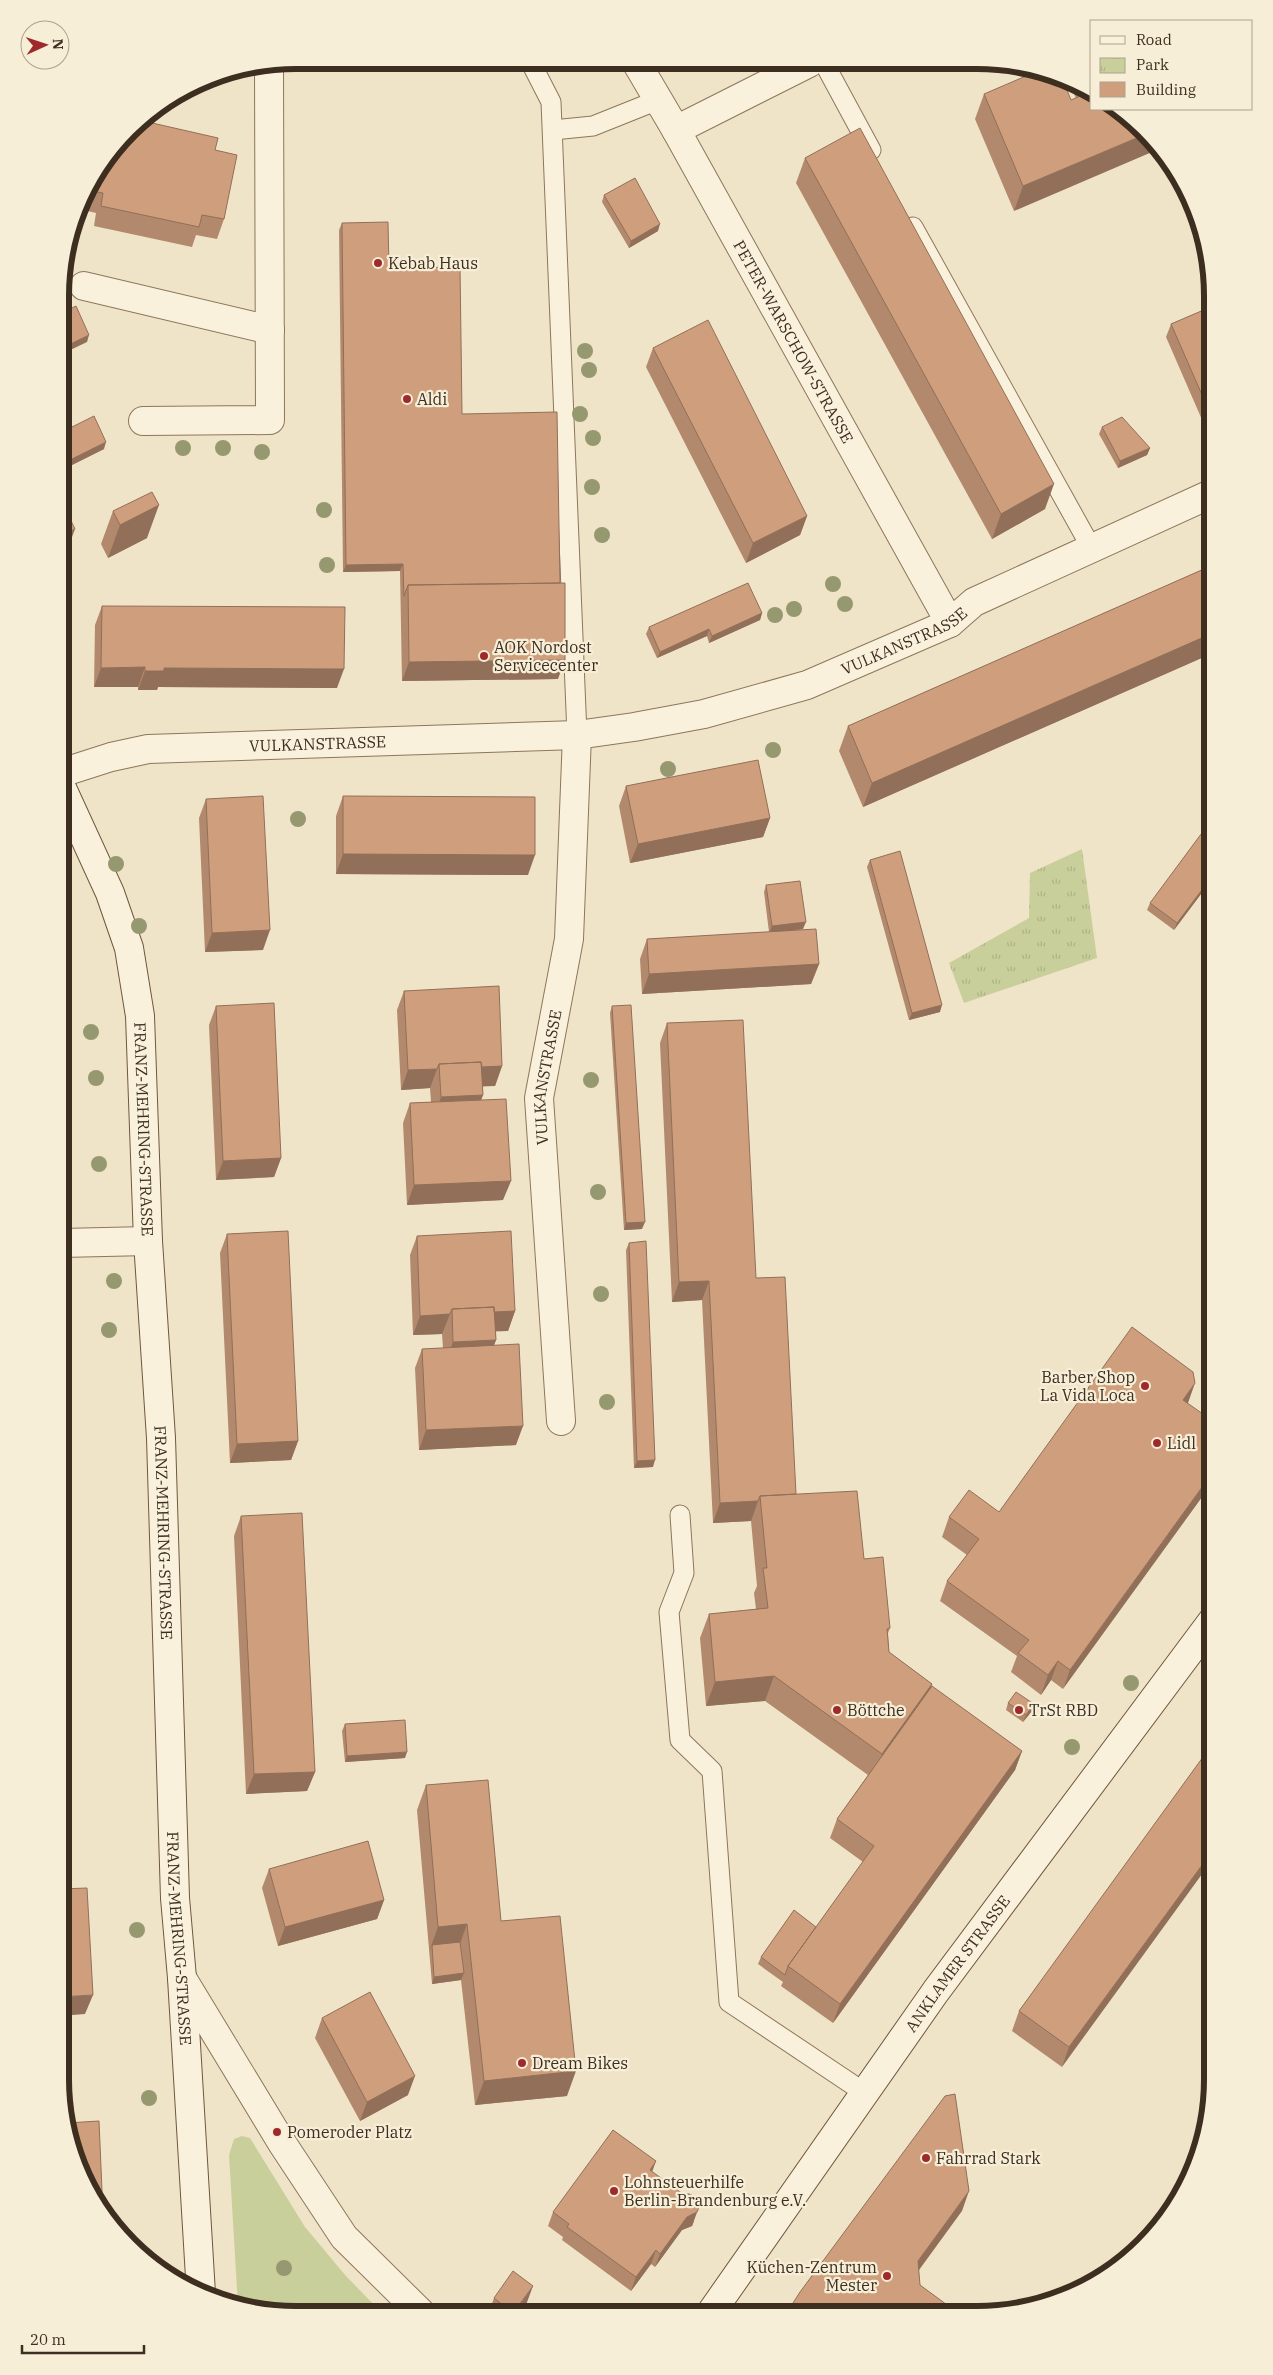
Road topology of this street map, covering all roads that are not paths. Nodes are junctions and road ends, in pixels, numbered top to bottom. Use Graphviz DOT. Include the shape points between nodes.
graph roads {
  1 [pos="534,69"];
  2 [pos="640,69"];
  3 [pos="797,69"];
  4 [pos="827,69"];
  5 [pos="269,71"];
  6 [pos="658,100"];
  7 [pos="553,130"];
  8 [pos="676,130"];
  9 [pos="881,168"];
  10 [pos="905,211"];
  11 [pos="84,286"];
  12 [pos="270,330"];
  13 [pos="143,421"];
  14 [pos="1204,497"];
  15 [pos="1092,549"];
  16 [pos="950,623"];
  17 [pos="577,735"];
  18 [pos="69,770"];
  19 [pos="69,803"];
  20 [pos="148,1241"];
  21 [pos="69,1243"];
  22 [pos="560,1421"];
  23 [pos="680,1515"];
  24 [pos="1204,1632"];
  25 [pos="182,1978"];
  26 [pos="865,2093"];
  27 [pos="200,2285"];
  28 [pos="415,2306"];
  29 [pos="716,2306"];
  1 -- 7 [label="lane" via="551,102"];
  2 -- 6 [label="street, PETER-WARSCHOW-STRASSE"];
  3 -- 8 [label="street"];
  4 -- 9 [label="lane"];
  5 -- 12 [label="street"];
  6 -- 7 [label="lane" via="593,126"];
  6 -- 8 [label="street, PETER-WARSCHOW-STRASSE"];
  7 -- 17 [label="lane"];
  8 -- 16 [label="street, PETER-WARSCHOW-STRASSE"];
  10 -- 15 [label="lane"];
  11 -- 12 [label="street"];
  12 -- 13 [label="street" via="270,420"];
  14 -- 15 [label="street, VULKANSTRASSE"];
  15 -- 16 [label="street, VULKANSTRASSE" via="974,602"];
  16 -- 17 [label="street, VULKANSTRASSE" via="807,685 704,714"];
  17 -- 18 [label="street, VULKANSTRASSE" via="148,750"];
  17 -- 22 [label="street, VULKANSTRASSE" via="569,940 540,1098"];
  19 -- 20 [label="street, FRANZ-MEHRING-STRASSE" via="110,893 129,948 140,1016"];
  20 -- 21 [label="street"];
  20 -- 25 [label="street, FRANZ-MEHRING-STRASSE" via="161,1438 175,1898"];
  23 -- 26 [label="lane" via="684,1572 669,1612 680,1740 712,1771 729,2002"];
  24 -- 26 [label="street, ANKLAMER STRASSE" via="942,1983"];
  25 -- 27 [label="street, FRANZ-MEHRING-STRASSE"];
  25 -- 28 [label="street" via="282,2143 344,2237"];
  26 -- 29 [label="street, ANKLAMER STRASSE"];
}
